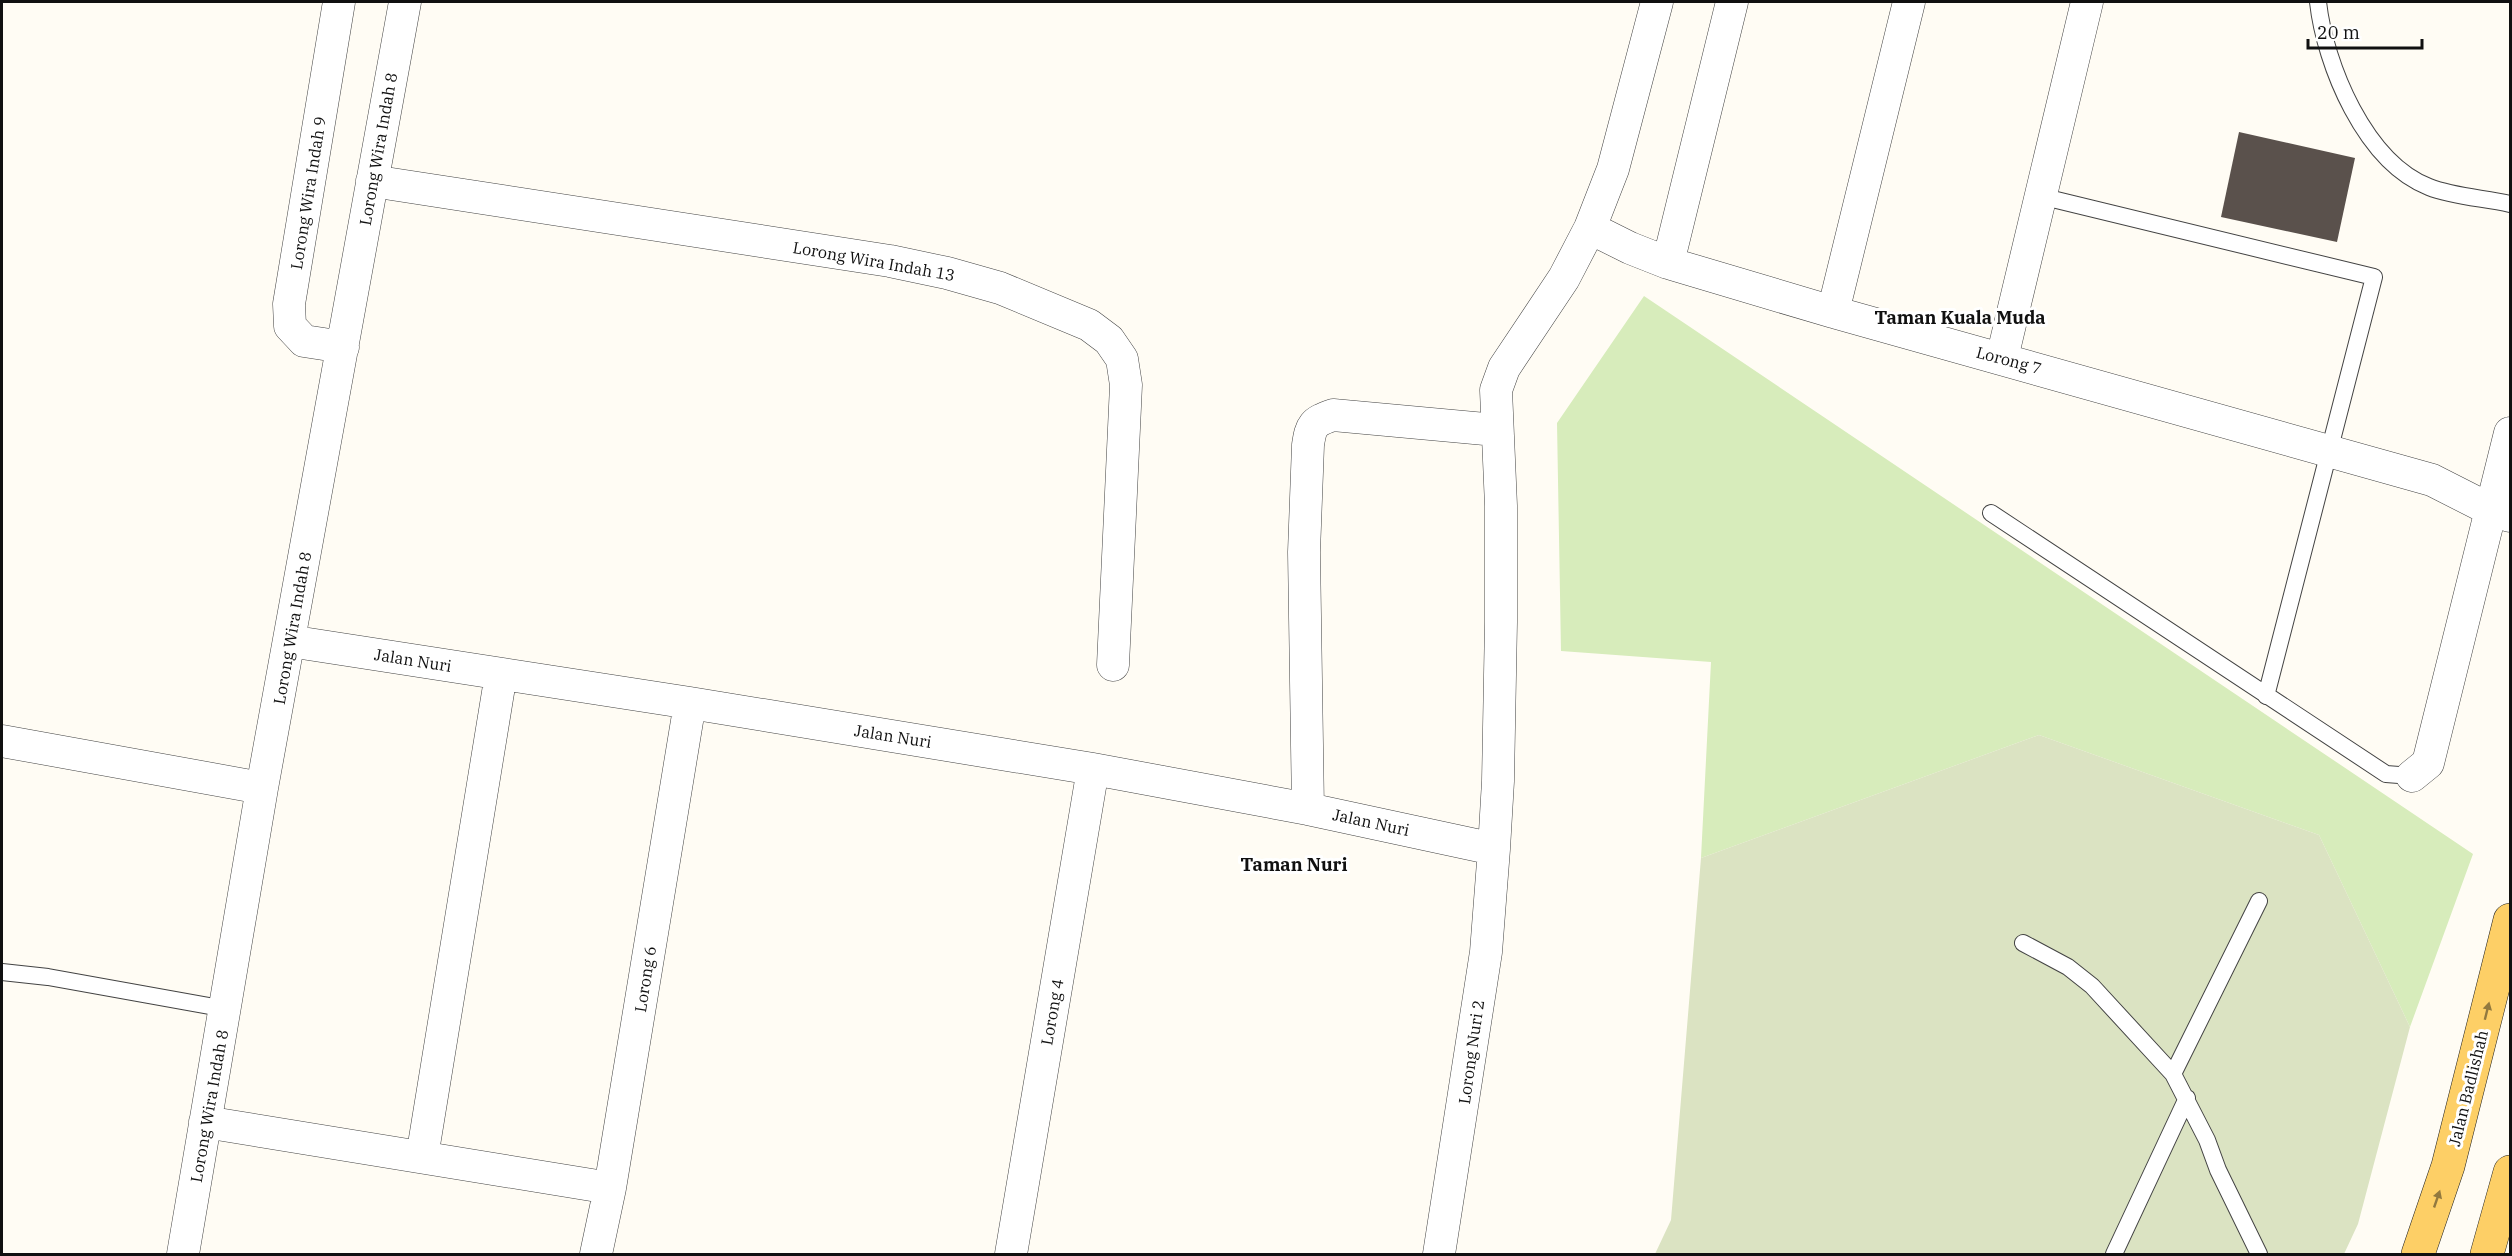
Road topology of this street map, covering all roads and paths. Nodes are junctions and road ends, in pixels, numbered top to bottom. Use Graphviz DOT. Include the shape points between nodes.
graph roads {
  1 [pos="339,2"];
  2 [pos="405,2"];
  3 [pos="1658,2"];
  4 [pos="1732,2"];
  5 [pos="1909,2"];
  6 [pos="2087,2"];
  7 [pos="2318,2"];
  8 [pos="372,181"];
  9 [pos="2040,196"];
  10 [pos="2511,204"];
  11 [pos="1590,228"];
  12 [pos="1668,263"];
  13 [pos="1833,312"];
  14 [pos="343,347"];
  15 [pos="2002,358"];
  16 [pos="1496,430"];
  17 [pos="2511,433"];
  18 [pos="2328,450"];
  19 [pos="2502,501"];
  20 [pos="1991,513"];
  21 [pos="289,641"];
  22 [pos="1113,665"];
  23 [pos="501,674"];
  24 [pos="2266,696"];
  25 [pos="690,703"];
  26 [pos="2,741"];
  27 [pos="1093,769"];
  28 [pos="2412,776"];
  29 [pos="262,788"];
  30 [pos="1308,809"];
  31 [pos="1494,849"];
  32 [pos="2259,901"];
  33 [pos="2511,920"];
  34 [pos="2023,943"];
  35 [pos="2,972"];
  36 [pos="226,1009"];
  37 [pos="2173,1074"];
  38 [pos="2187,1098"];
  39 [pos="205,1122"];
  40 [pos="422,1157"];
  41 [pos="2511,1172"];
  42 [pos="610,1188"];
  43 [pos="183,1254"];
  44 [pos="596,1254"];
  45 [pos="1011,1254"];
  46 [pos="1439,1254"];
  47 [pos="2114,1254"];
  48 [pos="2259,1254"];
  49 [pos="2418,1254"];
  50 [pos="2487,1254"];
  1 -- 14 [label="street, Lorong Wira Indah 9" via="289,304 290,326 304,341"];
  2 -- 8 [label="street, Lorong Wira Indah 8"];
  3 -- 11 [label="street, Lorong Nuri 2" via="1613,169"];
  4 -- 12 [label="street"];
  5 -- 13 [label="street"];
  6 -- 9 [label="street"];
  7 -- 10 [label="lane" via="2326,49 2335,74 2346,98 2390,162 2432,188"];
  8 -- 14 [label="street, Lorong Wira Indah 8"];
  8 -- 22 [label="street, Lorong Wira Indah 13" via="890,261 1000,288 1089,325 1109,340 1122,359 1126,385"];
  9 -- 15 [label="street"];
  9 -- 18 [label="lane" via="2374,277"];
  11 -- 12 [label="street, Lorong 7"];
  11 -- 16 [label="street, Lorong Nuri 2" via="1564,278 1504,368 1496,390"];
  12 -- 13 [label="street, Lorong 7"];
  13 -- 15 [label="street, Lorong 7"];
  14 -- 21 [label="street, Lorong Wira Indah 8"];
  15 -- 18 [label="street, Lorong 7"];
  16 -- 30 [label="street" via="1333,415 1311,428 1304,552"];
  16 -- 31 [label="street, Lorong Nuri 2" via="1501,506 1501,622"];
  17 -- 19 [label="street"];
  18 -- 19 [label="street, Lorong 7"];
  18 -- 24 [label="lane"];
  19 -- 28 [label="street" via="2428,763"];
  20 -- 24 [label="lane"];
  21 -- 23 [label="street, Jalan Nuri"];
  21 -- 29 [label="street, Lorong Wira Indah 8"];
  23 -- 25 [label="street, Jalan Nuri"];
  23 -- 40 [label="street"];
  24 -- 28 [label="lane" via="2386,774"];
  25 -- 27 [label="street, Jalan Nuri"];
  25 -- 42 [label="street, Lorong 6"];
  26 -- 29 [label="street"];
  27 -- 30 [label="street, Jalan Nuri"];
  27 -- 45 [label="street, Lorong 4"];
  29 -- 36 [label="street, Lorong Wira Indah 8"];
  30 -- 31 [label="street, Jalan Nuri"];
  31 -- 46 [label="street, Lorong Nuri 2" via="1486,952"];
  32 -- 37 [label="lane"];
  49 -- 33 [label="main road, Jalan Badlishah, one-way" via="2448,1166"];
  34 -- 37 [label="lane" via="2068,966 2092,986"];
  35 -- 36 [label="lane"];
  36 -- 39 [label="street, Lorong Wira Indah 8"];
  37 -- 38 [label="lane"];
  38 -- 47 [label="lane"];
  38 -- 48 [label="lane"];
  39 -- 40 [label="street"];
  39 -- 43 [label="street, Lorong Wira Indah 8"];
  40 -- 42 [label="street"];
  41 -- 50 [label="main road"];
  42 -- 44 [label="street, Lorong 6"];
}
